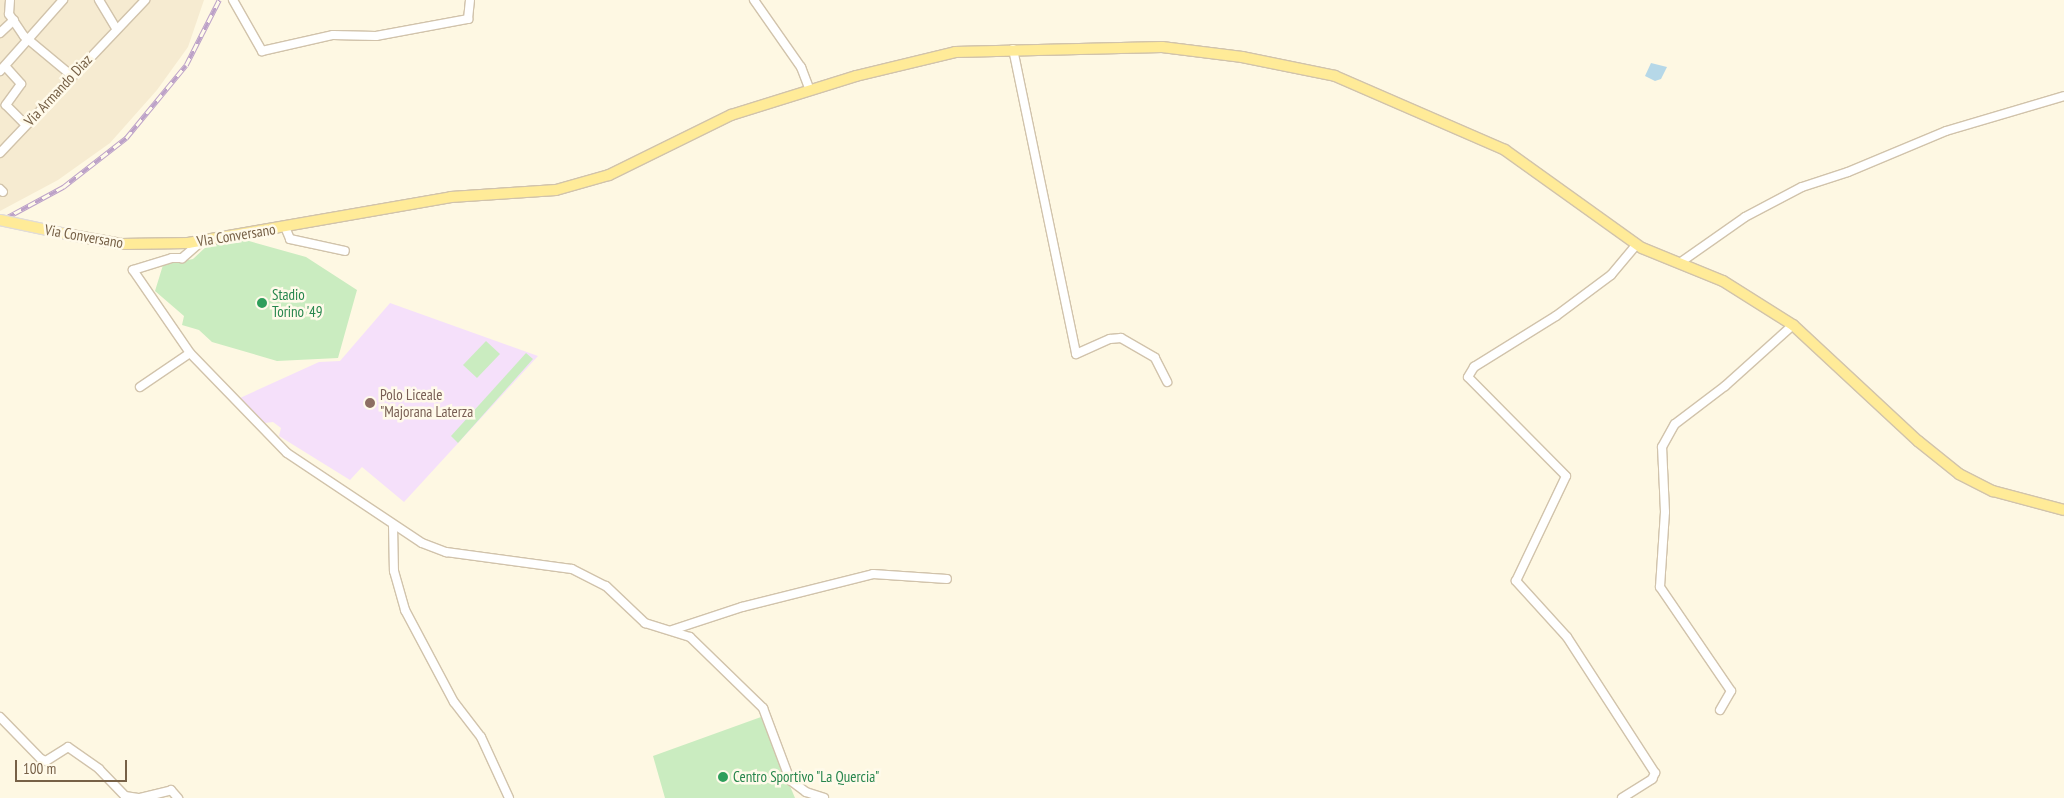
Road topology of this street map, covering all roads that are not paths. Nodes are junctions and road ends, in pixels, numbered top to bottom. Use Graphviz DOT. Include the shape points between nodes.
graph roads {
  1 [pos="10,0"];
  2 [pos="63,0"];
  3 [pos="99,0"];
  4 [pos="144,0"];
  5 [pos="232,0"];
  6 [pos="470,0"];
  7 [pos="754,0"];
  8 [pos="14,20"];
  9 [pos="116,28"];
  10 [pos="0,32"];
  11 [pos="29,39"];
  12 [pos="1013,49"];
  13 [pos="2,69"];
  14 [pos="71,75"];
  15 [pos="810,90"];
  16 [pos="2064,96"];
  17 [pos="26,125"];
  18 [pos="0,153"];
  19 [pos="0,220"];
  20 [pos="285,227"];
  21 [pos="203,240"];
  22 [pos="170,244"];
  23 [pos="1636,245"];
  24 [pos="345,251"];
  25 [pos="1681,262"];
  26 [pos="1793,325"];
  27 [pos="190,353"];
  28 [pos="1167,382"];
  29 [pos="140,387"];
  30 [pos="2064,510"];
  31 [pos="393,525"];
  32 [pos="947,579"];
  33 [pos="672,630"];
  34 [pos="1720,710"];
  35 [pos="0,717"];
  36 [pos="178,798"];
  37 [pos="509,798"];
  38 [pos="824,798"];
  39 [pos="1622,798"];
  1 -- 8 [label="street" via="9,14"];
  2 -- 11 [label="street"];
  3 -- 9 [label="street"];
  4 -- 9 [label="street, Via Armando Diaz"];
  5 -- 6 [label="street" via="262,51 333,35 376,36 468,19"];
  7 -- 15 [label="street" via="801,67"];
  8 -- 10 [label="street"];
  8 -- 11 [label="street"];
  9 -- 14 [label="street, Via Armando Diaz"];
  11 -- 13 [label="street"];
  11 -- 14 [label="street"];
  12 -- 15 [label="main road, VIa Conversano" via="955,52"];
  12 -- 23 [label="main road, VIa Conversano" via="1162,47 1265,60 1335,76 1504,150"];
  12 -- 28 [label="street" via="1076,354 1110,339 1121,338 1155,358"];
  13 -- 17 [label="street" via="22,84 6,105"];
  14 -- 17 [label="street, Via Armando Diaz"];
  15 -- 20 [label="main road, VIa Conversano" via="731,115 588,184 556,190 451,197"];
  16 -- 25 [label="street" via="1946,131 1848,172 1802,187 1745,217"];
  17 -- 18 [label="street, Via Armando Diaz"];
  19 -- 22 [label="main road, Via Conversano, bridge" via="122,244"];
  20 -- 21 [label="main road, VIa Conversano"];
  20 -- 24 [label="street" via="290,239"];
  21 -- 22 [label="main road, VIa Conversano"];
  21 -- 27 [label="street" via="182,258 133,270"];
  23 -- 25 [label="main road, VIa Conversano"];
  23 -- 39 [label="street" via="1611,275 1556,316 1474,367 1468,377 1566,476 1516,581 1567,637 1655,773 1652,779"];
  25 -- 26 [label="main road, VIa Conversano" via="1755,298"];
  26 -- 30 [label="main road, VIa Conversano" via="1918,441 1959,474 1994,491"];
  26 -- 34 [label="street" via="1725,386 1675,424 1662,447 1665,512 1660,587 1732,691"];
  27 -- 29 [label="street"];
  27 -- 31 [label="street" via="287,452"];
  31 -- 33 [label="street" via="412,538 446,552 572,569 606,586 639,620"];
  31 -- 37 [label="street" via="394,571 405,610 454,702 481,736"];
  32 -- 33 [label="street" via="873,574 742,607"];
  33 -- 38 [label="street" via="697,643 755,698 766,714 790,780 806,792"];
  35 -- 36 [label="street" via="41,759 46,761 68,747 100,769 125,796 140,798 171,790"];
}
